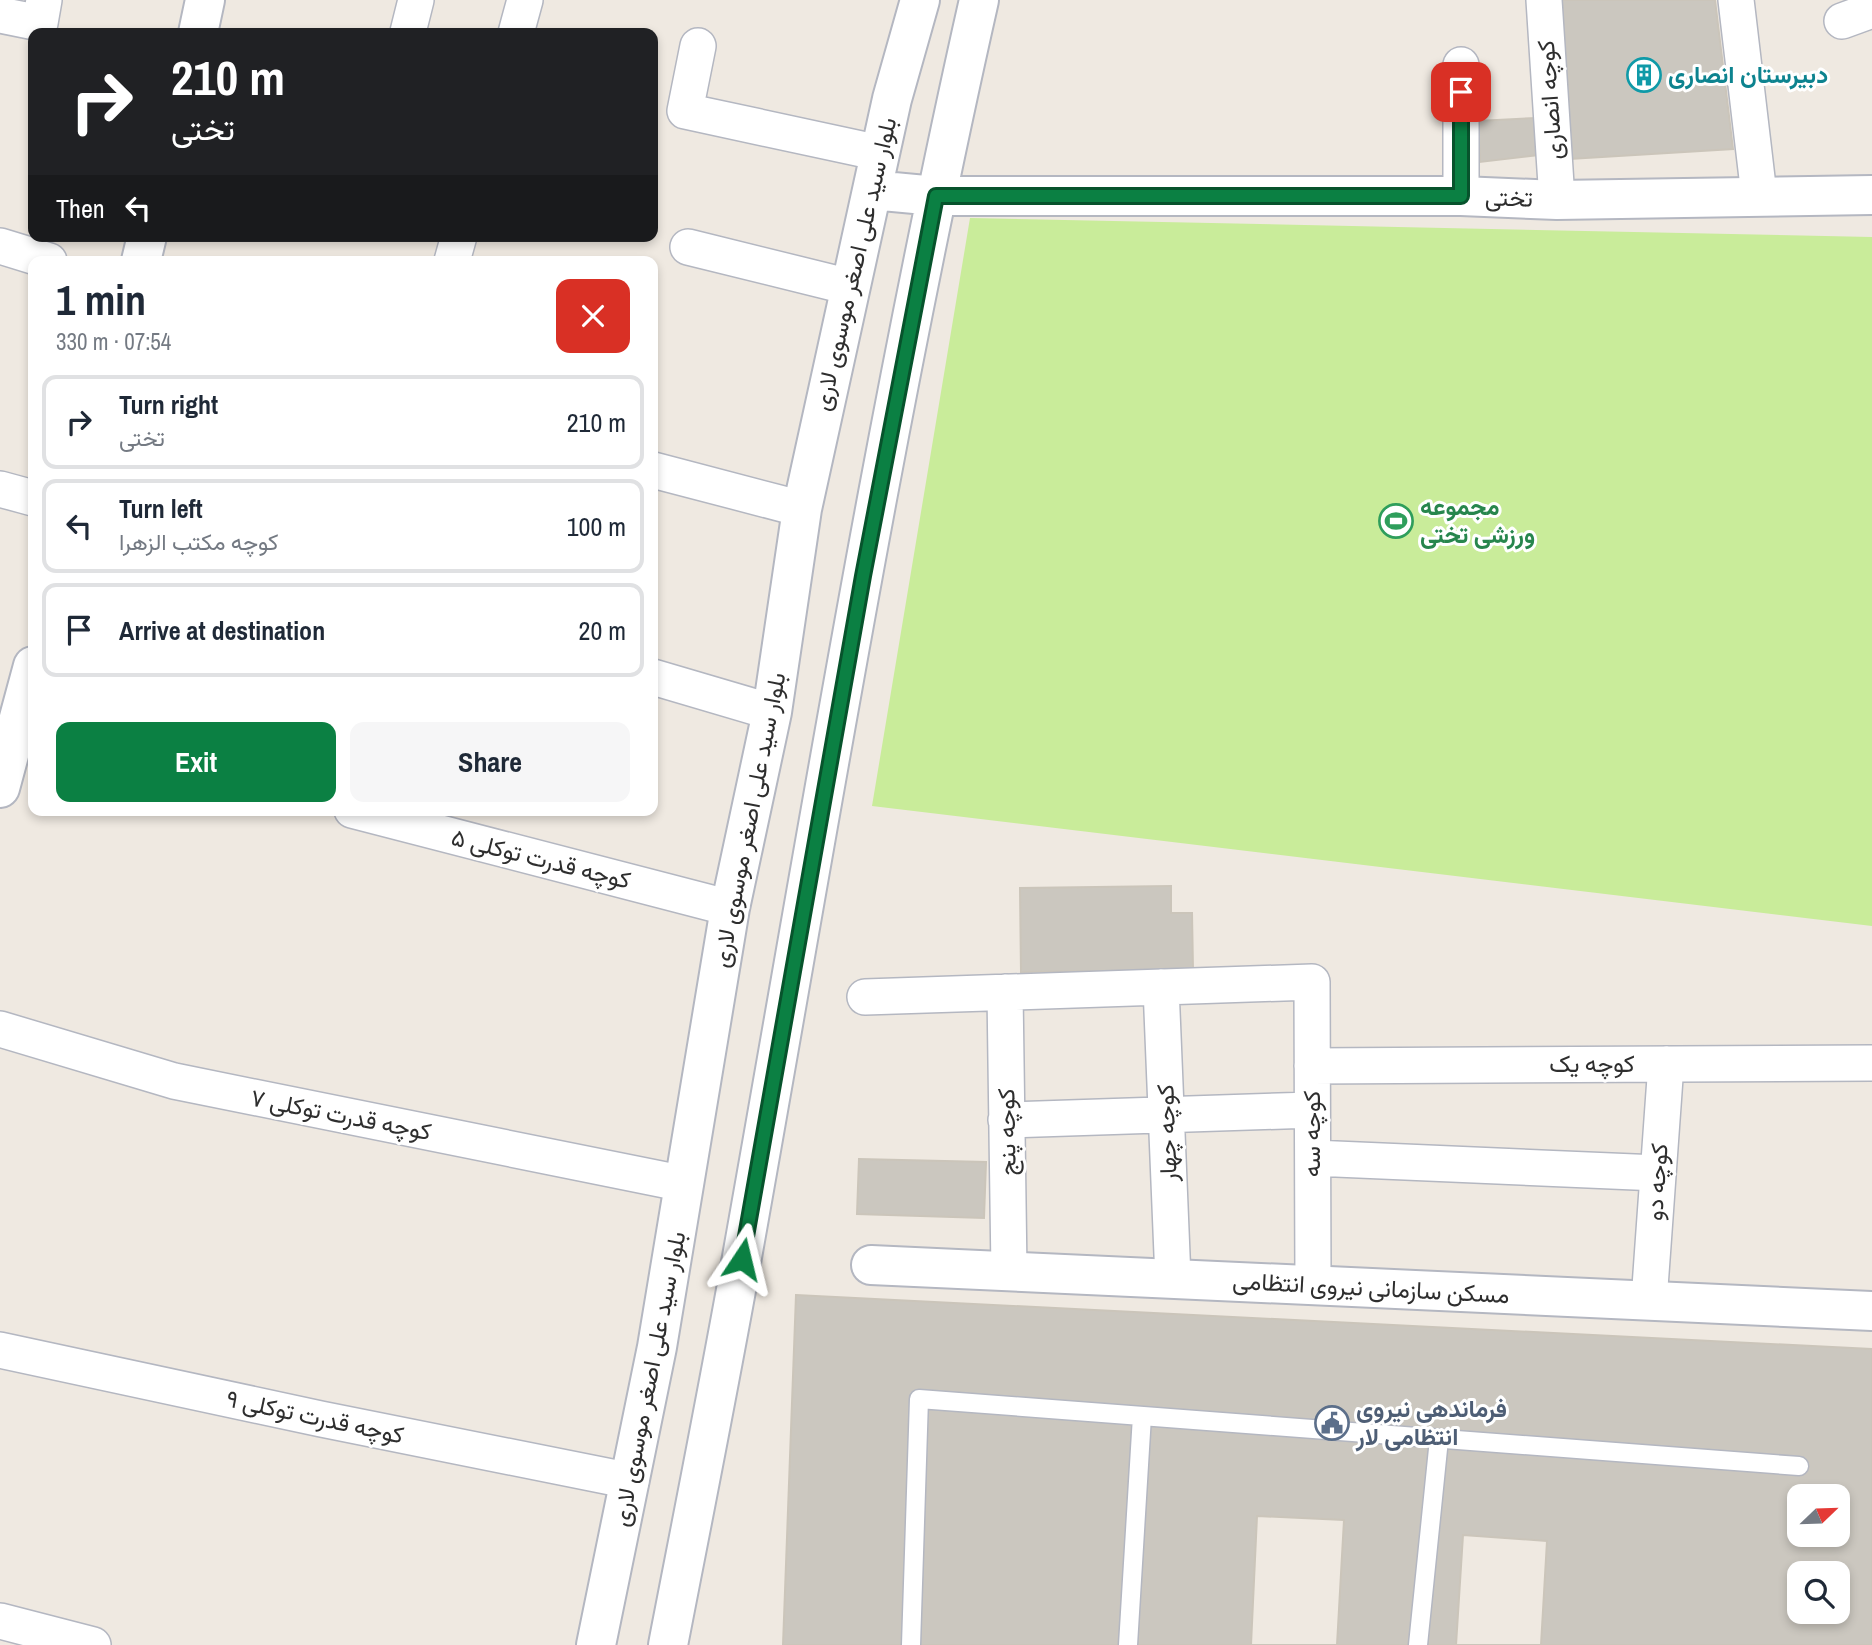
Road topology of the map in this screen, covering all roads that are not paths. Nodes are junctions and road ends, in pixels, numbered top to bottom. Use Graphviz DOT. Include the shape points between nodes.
graph roads {
  1 [pos="44,0"];
  2 [pos="205,0"];
  3 [pos="525,0"];
  4 [pos="920,0"];
  5 [pos="979,0"];
  6 [pos="1544,0"];
  7 [pos="1737,0"];
  8 [pos="0,15"];
  9 [pos="199,28"];
  10 [pos="517,28"];
  11 [pos="698,46"];
  12 [pos="1461,65"];
  13 [pos="876,171"];
  14 [pos="1759,195"];
  15 [pos="1872,195"];
  16 [pos="936,196"];
  17 [pos="1461,196"];
  18 [pos="1557,200"];
  19 [pos="0,246"];
  20 [pos="688,247"];
  21 [pos="33,256"];
  22 [pos="850,287"];
  23 [pos="658,471"];
  24 [pos="0,489"];
  25 [pos="28,497"];
  26 [pos="802,509"];
  27 [pos="658,678"];
  28 [pos="28,684"];
  29 [pos="772,712"];
  30 [pos="17,724"];
  31 [pos="0,788"];
  32 [pos="375,816"];
  33 [pos="730,908"];
  34 [pos="1161,987"];
  35 [pos="1005,992"];
  36 [pos="865,997"];
  37 [pos="0,1029"];
  38 [pos="1872,1063"];
  39 [pos="1666,1064"];
  40 [pos="1312,1066"];
  41 [pos="1312,1111"];
  42 [pos="1166,1113"];
  43 [pos="1006,1120"];
  44 [pos="1312,1158"];
  45 [pos="1658,1173"];
  46 [pos="685,1184"];
  47 [pos="871,1265"];
  48 [pos="1009,1271"];
  49 [pos="1173,1279"];
  50 [pos="1313,1285"];
  51 [pos="1649,1301"];
  52 [pos="1872,1311"];
  53 [pos="0,1350"];
  54 [pos="1142,1416"];
  55 [pos="1439,1439"];
  56 [pos="1799,1466"];
  57 [pos="631,1480"];
  58 [pos="0,1622"];
  59 [pos="93,1645"];
  60 [pos="596,1645"];
  61 [pos="668,1645"];
  62 [pos="911,1645"];
  63 [pos="1128,1645"];
  64 [pos="1418,1645"];
  1 -- 8 [label="street" via="40,23"];
  2 -- 9 [label="main road"];
  3 -- 10 [label="street"];
  4 -- 13 [label="main road, بلوار سید علی اصغر موسوی لاری"];
  5 -- 16 [label="main road"];
  6 -- 18 [label="street, کوچه انصاری"];
  7 -- 14 [label="street"];
  11 -- 13 [label="street" via="685,111"];
  12 -- 17 [label="street"];
  13 -- 16 [label="main road, تختی"];
  13 -- 22 [label="main road, بلوار سید علی اصغر موسوی لاری"];
  14 -- 15 [label="main road, تختی"];
  14 -- 18 [label="main road, تختی"];
  16 -- 17 [label="main road, تختی"];
  16 -- 61 [label="main road"];
  17 -- 18 [label="main road, تختی"];
  19 -- 21 [label="street"];
  20 -- 22 [label="street"];
  22 -- 26 [label="main road, بلوار سید علی اصغر موسوی لاری"];
  23 -- 26 [label="street"];
  24 -- 25 [label="street"];
  26 -- 29 [label="main road, بلوار سید علی اصغر موسوی لاری"];
  27 -- 29 [label="street"];
  28 -- 30 [label="main road"];
  29 -- 33 [label="main road, بلوار سید علی اصغر موسوی لاری"];
  30 -- 31 [label="main road"];
  32 -- 33 [label="street, کوچه قدرت توکلی ۵"];
  33 -- 46 [label="main road, بلوار سید علی اصغر موسوی لاری"];
  34 -- 35 [label="street"];
  34 -- 40 [label="street, کوچه سه" via="1312,982"];
  34 -- 42 [label="street, کوچه چهار"];
  35 -- 36 [label="street"];
  35 -- 43 [label="street, کوچه پنج"];
  37 -- 46 [label="street, کوچه قدرت توکلی ۷" via="174,1082"];
  38 -- 39 [label="street, کوچه یک"];
  39 -- 40 [label="street, کوچه یک"];
  39 -- 45 [label="street, کوچه دو"];
  40 -- 41 [label="street, کوچه سه"];
  41 -- 42 [label="street"];
  41 -- 44 [label="street, کوچه سه"];
  42 -- 43 [label="street"];
  42 -- 49 [label="street, کوچه چهار"];
  43 -- 48 [label="street, کوچه پنج"];
  44 -- 45 [label="street"];
  44 -- 50 [label="street, کوچه سه"];
  45 -- 51 [label="street, کوچه دو"];
  46 -- 57 [label="main road, بلوار سید علی اصغر موسوی لاری"];
  47 -- 48 [label="main road, مسکن سازمانی نیروی انتظامی"];
  48 -- 49 [label="main road, مسکن سازمانی نیروی انتظامی"];
  49 -- 50 [label="main road, مسکن سازمانی نیروی انتظامی"];
  50 -- 51 [label="main road, مسکن سازمانی نیروی انتظامی"];
  51 -- 52 [label="main road, مسکن سازمانی نیروی انتظامی"];
  53 -- 57 [label="street, کوچه قدرت توکلی ۹"];
  54 -- 55 [label="lane"];
  54 -- 62 [label="lane" via="919,1399"];
  54 -- 63 [label="lane"];
  55 -- 56 [label="lane"];
  55 -- 64 [label="lane"];
  57 -- 60 [label="main road, بلوار سید علی اصغر موسوی لاری"];
  58 -- 59 [label="street"];
}
